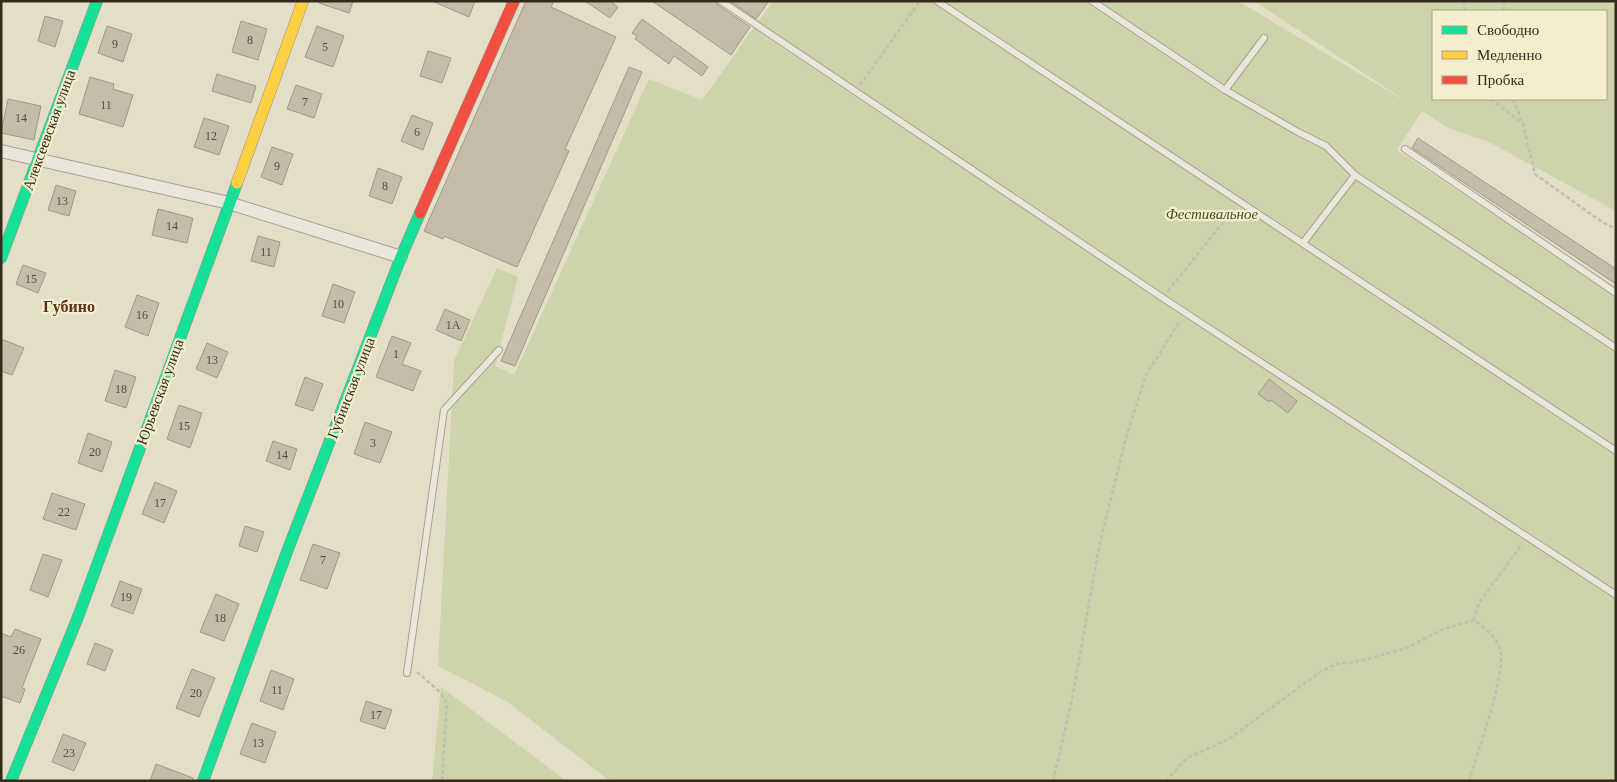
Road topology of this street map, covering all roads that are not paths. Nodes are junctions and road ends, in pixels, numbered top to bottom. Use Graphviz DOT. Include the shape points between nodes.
graph roads {
  1 [pos="97,1"];
  2 [pos="303,1"];
  3 [pos="514,1"];
  4 [pos="721,1"];
  5 [pos="937,1"];
  6 [pos="1092,1"];
  7 [pos="1264,38"];
  8 [pos="1225,90"];
  9 [pos="1405,149"];
  10 [pos="1,151"];
  11 [pos="38,160"];
  12 [pos="1355,175"];
  13 [pos="229,203"];
  14 [pos="1303,243"];
  15 [pos="401,257"];
  16 [pos="1,258"];
  17 [pos="1616,293"];
  18 [pos="1616,348"];
  19 [pos="499,350"];
  20 [pos="1616,450"];
  21 [pos="1616,595"];
  22 [pos="406,674"];
  23 [pos="10,781"];
  24 [pos="203,781"];
  1 -- 11 [label="street, Алексеевская улица"];
  2 -- 13 [label="street, Юрьевская улица"];
  3 -- 15 [label="street, Губинская улица"];
  4 -- 21 [label="lane" via="1162,298"];
  5 -- 14 [label="lane"];
  6 -- 8 [label="lane"];
  7 -- 8 [label="lane"];
  8 -- 12 [label="lane" via="1326,146"];
  9 -- 17 [label="lane"];
  10 -- 11 [label="street"];
  11 -- 13 [label="street"];
  11 -- 16 [label="street, Алексеевская улица"];
  12 -- 14 [label="lane"];
  12 -- 18 [label="lane"];
  13 -- 15 [label="street"];
  13 -- 23 [label="street, Юрьевская улица" via="78,617"];
  14 -- 20 [label="lane"];
  15 -- 24 [label="street, Губинская улица"];
  19 -- 22 [label="lane" via="444,410"];
}
